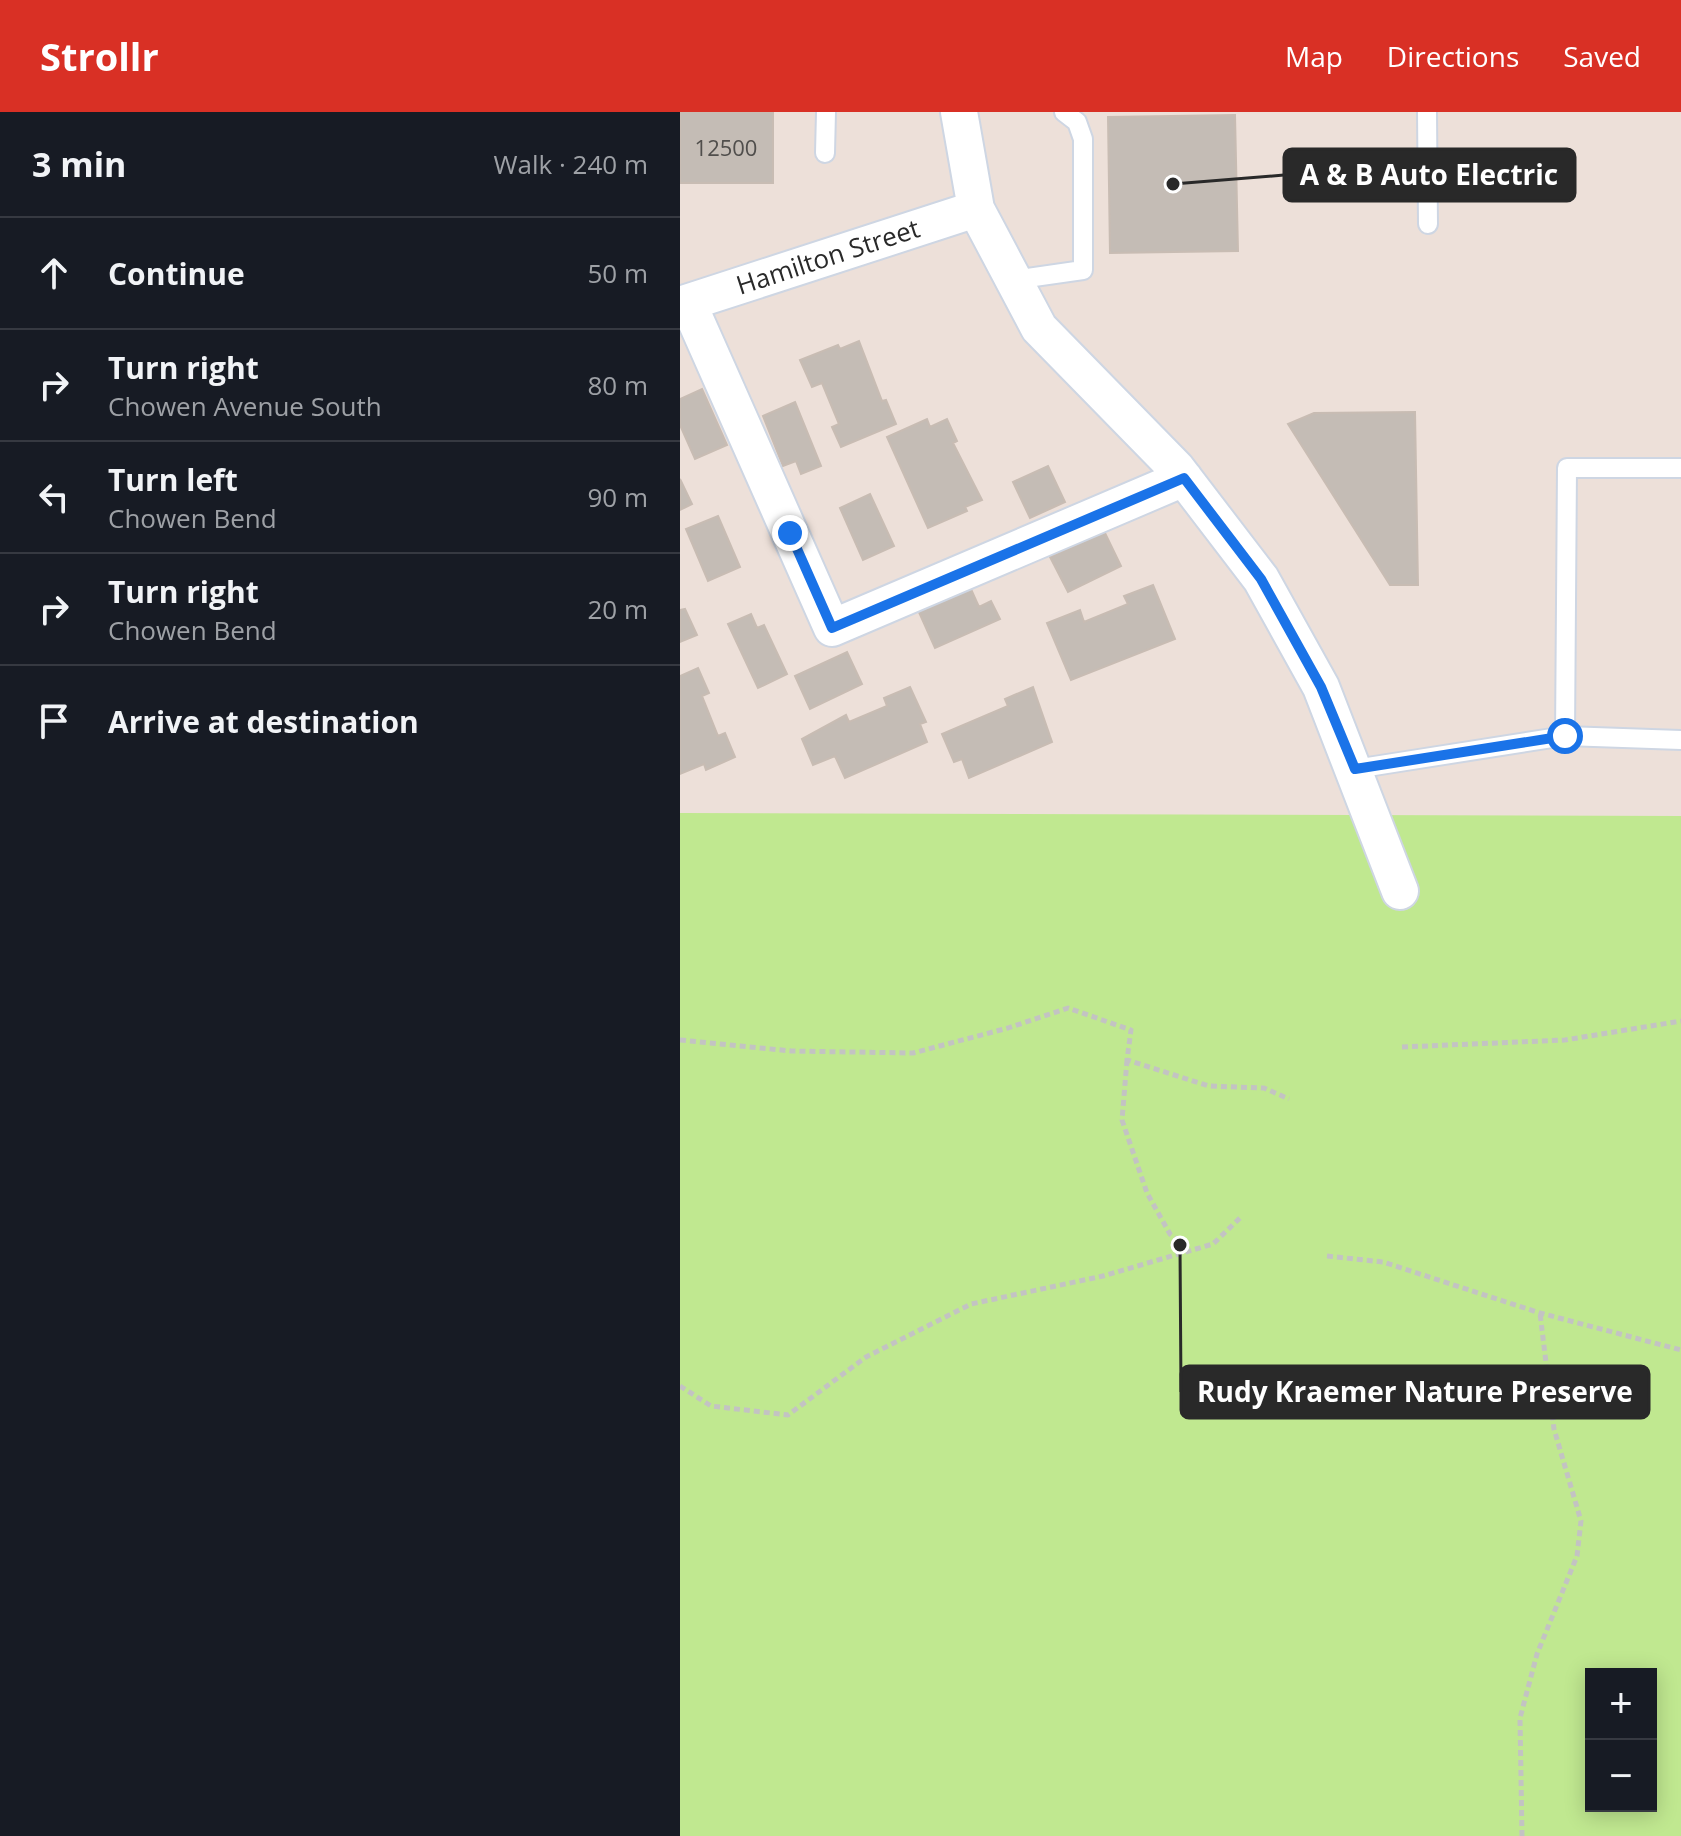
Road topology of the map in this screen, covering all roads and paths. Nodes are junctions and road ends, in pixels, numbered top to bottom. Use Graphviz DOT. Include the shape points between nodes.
graph roads {
  1 [pos="826,112"];
  2 [pos="959,112"];
  3 [pos="1064,112"];
  4 [pos="1427,112"];
  5 [pos="825,153"];
  6 [pos="976,209"];
  7 [pos="1428,224"];
  8 [pos="1014,280"];
  9 [pos="684,304"];
  10 [pos="1681,468"];
  11 [pos="1184,478"];
  12 [pos="1565,736"];
  13 [pos="1681,740"];
  14 [pos="1355,769"];
  15 [pos="1400,891"];
  16 [pos="1681,1021"];
  17 [pos="680,1040"];
  18 [pos="1402,1047"];
  19 [pos="1127,1060"];
  20 [pos="1289,1099"];
  21 [pos="1242,1216"];
  22 [pos="1190,1249"];
  23 [pos="1327,1256"];
  24 [pos="1540,1313"];
  25 [pos="1681,1350"];
  26 [pos="680,1386"];
  27 [pos="1522,1836"];
  1 -- 5 [label="lane"];
  2 -- 6 [label="street"];
  3 -- 8 [label="lane" via="1077,122 1083,139 1083,270"];
  4 -- 7 [label="lane"];
  6 -- 8 [label="street"];
  6 -- 9 [label="street, Hamilton Street"];
  8 -- 11 [label="street" via="1039,328"];
  9 -- 11 [label="street" via="832,628"];
  10 -- 12 [label="lane" via="1567,468"];
  11 -- 14 [label="street" via="1261,579 1321,687"];
  12 -- 13 [label="lane"];
  12 -- 14 [label="lane"];
  14 -- 15 [label="street"];
  16 -- 18 [label="path" via="1565,1040"];
  17 -- 19 [label="path" via="791,1051 913,1053 1068,1008 1131,1030"];
  19 -- 20 [label="path" via="1209,1086 1264,1088"];
  19 -- 22 [label="path" via="1122,1120 1147,1193 1170,1234"];
  21 -- 22 [label="path" via="1213,1244"];
  22 -- 26 [label="path" via="1103,1276 971,1304 866,1357 788,1415 711,1406"];
  23 -- 24 [label="path" via="1383,1262"];
  24 -- 25 [label="path"];
  24 -- 27 [label="path" via="1554,1429 1581,1521 1577,1556 1537,1654 1520,1718"];
}
